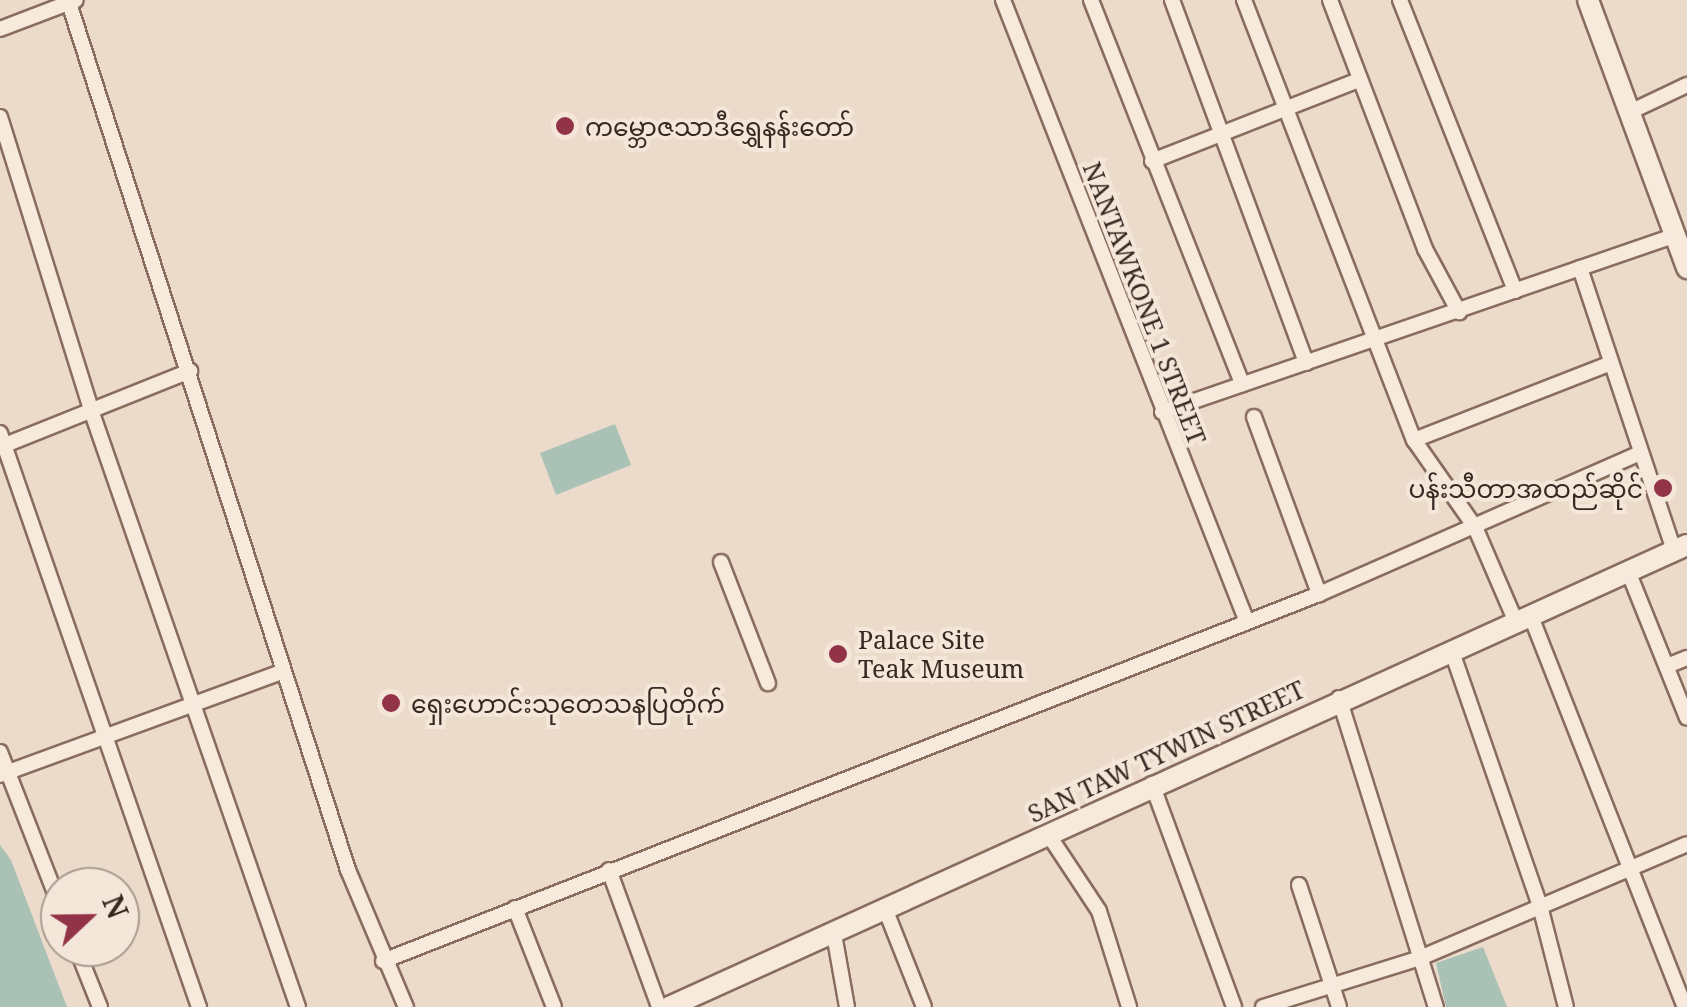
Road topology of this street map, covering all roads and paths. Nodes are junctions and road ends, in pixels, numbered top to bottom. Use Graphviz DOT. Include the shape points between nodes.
graph roads {
  1 [pos="1003,0"];
  2 [pos="1091,0"];
  3 [pos="1172,0"];
  4 [pos="1244,0"];
  5 [pos="1330,0"];
  6 [pos="1400,0"];
  7 [pos="1588,0"];
  8 [pos="71,1"];
  9 [pos="0,29"];
  10 [pos="1360,80"];
  11 [pos="1687,85"];
  12 [pos="1286,110"];
  13 [pos="1632,111"];
  14 [pos="0,117"];
  15 [pos="1221,134"];
  16 [pos="1152,161"];
  17 [pos="1676,234"];
  18 [pos="1580,268"];
  19 [pos="1687,268"];
  20 [pos="1515,291"];
  21 [pos="1459,312"];
  22 [pos="1372,342"];
  23 [pos="1306,362"];
  24 [pos="1610,364"];
  25 [pos="190,371"];
  26 [pos="1242,384"];
  27 [pos="91,410"];
  28 [pos="1162,412"];
  29 [pos="1254,417"];
  30 [pos="1414,440"];
  31 [pos="1,442"];
  32 [pos="1640,453"];
  33 [pos="1474,527"];
  34 [pos="1681,548"];
  35 [pos="721,562"];
  36 [pos="1628,571"];
  37 [pos="1319,594"];
  38 [pos="1522,617"];
  39 [pos="1247,622"];
  40 [pos="1451,648"];
  41 [pos="1687,658"];
  42 [pos="1667,666"];
  43 [pos="282,672"];
  44 [pos="768,683"];
  45 [pos="1339,698"];
  46 [pos="192,702"];
  47 [pos="1687,718"];
  48 [pos="101,738"];
  49 [pos="0,752"];
  50 [pos="4,773"];
  51 [pos="1152,784"];
  52 [pos="1048,834"];
  53 [pos="1687,844"];
  54 [pos="44,867"];
  55 [pos="1635,868"];
  56 [pos="608,870"];
  57 [pos="1299,886"];
  58 [pos="1540,906"];
  59 [pos="515,908"];
  60 [pos="886,910"];
  61 [pos="834,934"];
  62 [pos="1420,958"];
  63 [pos="383,960"];
  64 [pos="84,967"];
  65 [pos="1330,983"];
  66 [pos="678,1005"];
  67 [pos="100,1007"];
  68 [pos="199,1007"];
  69 [pos="298,1007"];
  70 [pos="406,1007"];
  71 [pos="554,1007"];
  72 [pos="659,1007"];
  73 [pos="847,1007"];
  74 [pos="924,1007"];
  75 [pos="1129,1007"];
  76 [pos="1234,1007"];
  77 [pos="1262,1007"];
  78 [pos="1339,1007"];
  79 [pos="1436,1007"];
  80 [pos="1566,1007"];
  81 [pos="1685,1007"];
  1 -- 28 [label="street, NANTAWKONE 1 STREET"];
  2 -- 16 [label="street"];
  3 -- 15 [label="street"];
  4 -- 12 [label="street"];
  5 -- 10 [label="street"];
  6 -- 20 [label="street"];
  7 -- 13 [label="street"];
  8 -- 9 [label="street"];
  8 -- 25 [label="street"];
  10 -- 12 [label="street"];
  10 -- 21 [label="street" via="1425,248"];
  11 -- 13 [label="street"];
  12 -- 15 [label="street"];
  12 -- 22 [label="street"];
  13 -- 17 [label="street"];
  14 -- 27 [label="street"];
  15 -- 16 [label="street"];
  15 -- 23 [label="street"];
  16 -- 26 [label="street"];
  17 -- 18 [label="street"];
  17 -- 19 [label="street"];
  18 -- 20 [label="street"];
  18 -- 24 [label="street"];
  20 -- 21 [label="street"];
  21 -- 22 [label="street"];
  22 -- 23 [label="street"];
  22 -- 30 [label="street"];
  23 -- 26 [label="street"];
  24 -- 30 [label="street"];
  24 -- 32 [label="street"];
  25 -- 27 [label="street"];
  25 -- 43 [label="street"];
  26 -- 28 [label="street"];
  27 -- 31 [label="street"];
  27 -- 46 [label="street"];
  28 -- 39 [label="street, NANTAWKONE 1 STREET"];
  29 -- 37 [label="street"];
  30 -- 33 [label="street"];
  31 -- 48 [label="street"];
  32 -- 33 [label="street"];
  32 -- 34 [label="street"];
  33 -- 37 [label="street"];
  33 -- 38 [label="street"];
  34 -- 36 [label="street, SAN TAW TYWIN STREET"];
  35 -- 44 [label="street"];
  36 -- 38 [label="street, SAN TAW TYWIN STREET"];
  36 -- 42 [label="street"];
  37 -- 39 [label="street"];
  38 -- 40 [label="street, SAN TAW TYWIN STREET"];
  38 -- 55 [label="street"];
  39 -- 56 [label="street"];
  40 -- 45 [label="street, SAN TAW TYWIN STREET"];
  40 -- 58 [label="street"];
  41 -- 42 [label="street"];
  42 -- 47 [label="street"];
  43 -- 46 [label="street"];
  43 -- 63 [label="street"];
  45 -- 51 [label="street, SAN TAW TYWIN STREET"];
  45 -- 62 [label="street"];
  46 -- 48 [label="street"];
  46 -- 69 [label="street"];
  48 -- 50 [label="street"];
  48 -- 68 [label="street"];
  49 -- 50 [label="street"];
  50 -- 54 [label="street"];
  51 -- 52 [label="street, SAN TAW TYWIN STREET"];
  51 -- 76 [label="street"];
  52 -- 60 [label="street, SAN TAW TYWIN STREET"];
  52 -- 75 [label="street" via="1100,911"];
  53 -- 55 [label="street"];
  55 -- 58 [label="street"];
  55 -- 81 [label="street"];
  56 -- 59 [label="street"];
  56 -- 72 [label="street"];
  57 -- 65 [label="street"];
  58 -- 62 [label="street"];
  58 -- 80 [label="street"];
  59 -- 63 [label="street"];
  59 -- 71 [label="street"];
  60 -- 61 [label="street, SAN TAW TYWIN STREET"];
  60 -- 74 [label="street"];
  61 -- 66 [label="street, SAN TAW TYWIN STREET"];
  61 -- 73 [label="street"];
  62 -- 65 [label="street"];
  62 -- 79 [label="street"];
  63 -- 70 [label="street"];
  64 -- 67 [label="street"];
  65 -- 77 [label="street"];
  65 -- 78 [label="street"];
}
